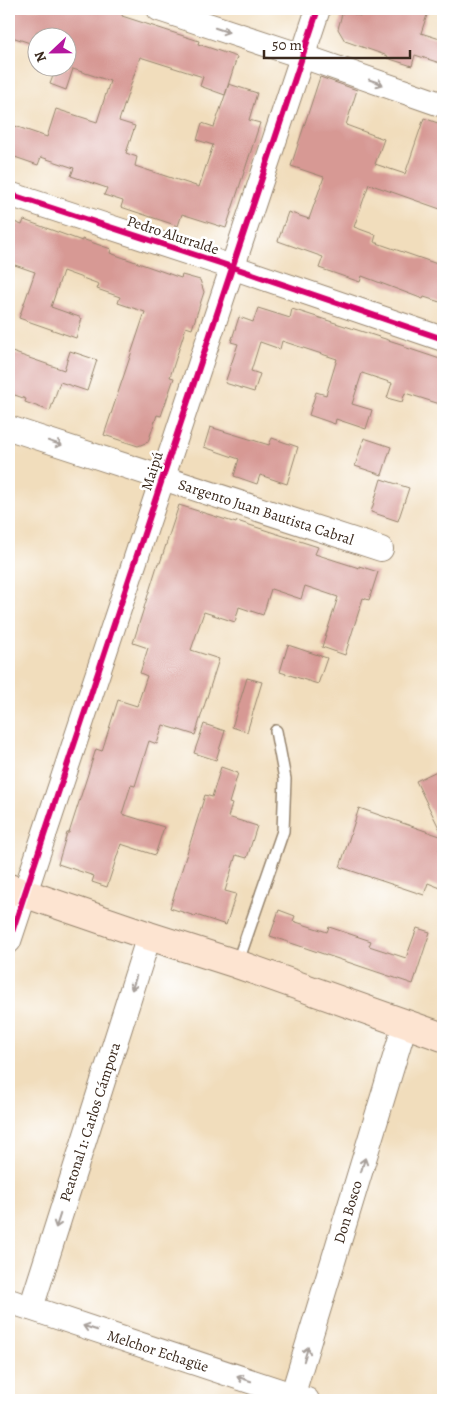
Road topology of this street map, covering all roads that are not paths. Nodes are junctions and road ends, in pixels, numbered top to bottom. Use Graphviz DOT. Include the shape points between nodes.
graph roads {
  1 [pos="160,9"];
  2 [pos="318,9"];
  3 [pos="302,56"];
  4 [pos="443,105"];
  5 [pos="9,194"];
  6 [pos="232,267"];
  7 [pos="443,339"];
  8 [pos="9,428"];
  9 [pos="162,478"];
  10 [pos="382,549"];
  11 [pos="276,730"];
  12 [pos="17,891"];
  13 [pos="149,936"];
  14 [pos="9,941"];
  15 [pos="238,964"];
  16 [pos="405,1024"];
  17 [pos="443,1037"];
  18 [pos="20,1305"];
  19 [pos="297,1399"];
  1 -- 3 [label="street, one-way"];
  2 -- 3 [label="street, Maipú"];
  3 -- 4 [label="street, one-way"];
  3 -- 6 [label="street, Maipú"];
  5 -- 6 [label="street, Pedro Alurralde"];
  6 -- 7 [label="street, Pedro Alurralde"];
  6 -- 9 [label="street, Maipú"];
  8 -- 9 [label="street, Sargento Juan Bautista Cabral, one-way"];
  9 -- 10 [label="street, Sargento Juan Bautista Cabral"];
  9 -- 12 [label="street, Maipú"];
  11 -- 15 [label="lane" via="285,779 283,831"];
  12 -- 13 [label="main road"];
  12 -- 14 [label="street, Maipú"];
  13 -- 15 [label="main road"];
  13 -- 18 [label="street, Peatonal 1: Carlos Cámpora, one-way"];
  15 -- 16 [label="main road"];
  16 -- 17 [label="main road"];
  19 -- 16 [label="street, Don Bosco, one-way"];
  19 -- 18 [label="street, Melchor Echagüe, one-way"];
}
